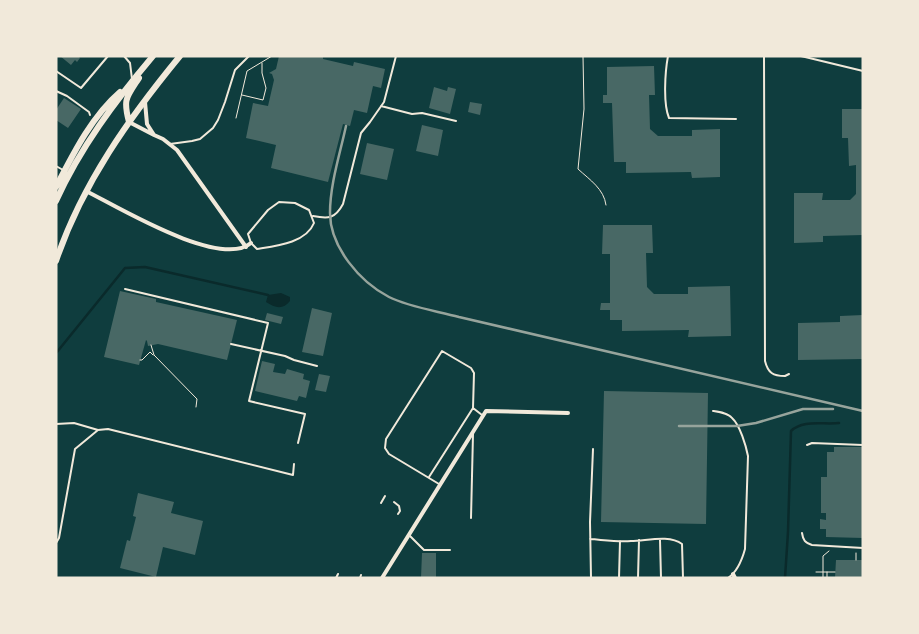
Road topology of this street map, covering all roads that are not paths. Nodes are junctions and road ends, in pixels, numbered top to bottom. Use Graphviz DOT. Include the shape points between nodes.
graph roads {
  1 [pos="108,56"];
  2 [pos="124,56"];
  3 [pos="153,56"];
  4 [pos="180,56"];
  5 [pos="249,56"];
  6 [pos="396,56"];
  7 [pos="668,56"];
  8 [pos="764,56"];
  9 [pos="800,56"];
  10 [pos="56,71"];
  11 [pos="863,71"];
  12 [pos="132,81"];
  13 [pos="56,90"];
  14 [pos="145,100"];
  15 [pos="381,106"];
  16 [pos="90,115"];
  17 [pos="736,119"];
  18 [pos="456,121"];
  19 [pos="129,122"];
  20 [pos="154,135"];
  21 [pos="170,144"];
  22 [pos="56,166"];
  23 [pos="65,171"];
  24 [pos="56,187"];
  25 [pos="86,191"];
  26 [pos="56,201"];
  27 [pos="313,216"];
  28 [pos="251,243"];
  29 [pos="246,248"];
  30 [pos="56,261"];
  31 [pos="125,289"];
  32 [pos="177,302"];
  33 [pos="176,306"];
  34 [pos="231,344"];
  35 [pos="262,350"];
  36 [pos="317,366"];
  37 [pos="789,374"];
  38 [pos="473,408"];
  39 [pos="713,411"];
  40 [pos="568,413"];
  41 [pos="482,415"];
  42 [pos="56,424"];
  43 [pos="473,429"];
  44 [pos="98,430"];
  45 [pos="298,443"];
  46 [pos="807,445"];
  47 [pos="863,445"];
  48 [pos="593,449"];
  49 [pos="294,464"];
  50 [pos="428,477"];
  51 [pos="439,484"];
  52 [pos="385,496"];
  53 [pos="394,502"];
  54 [pos="381,503"];
  55 [pos="398,514"];
  56 [pos="471,518"];
  57 [pos="412,528"];
  58 [pos="419,528"];
  59 [pos="802,533"];
  60 [pos="408,534"];
  61 [pos="590,539"];
  62 [pos="639,540"];
  63 [pos="660,540"];
  64 [pos="620,541"];
  65 [pos="56,543"];
  66 [pos="812,545"];
  67 [pos="863,548"];
  68 [pos="811,549"];
  69 [pos="446,550"];
  70 [pos="450,550"];
  71 [pos="446,554"];
  72 [pos="338,574"];
  73 [pos="734,576"];
  74 [pos="336,578"];
  75 [pos="382,578"];
  76 [pos="591,578"];
  77 [pos="619,578"];
  78 [pos="638,578"];
  79 [pos="661,578"];
  80 [pos="683,578"];
  81 [pos="728,578"];
  1 -- 10 [label="lane" via="81,88"];
  2 -- 12 [label="lane" via="130,63"];
  3 -- 12 [label="main road"];
  3 -- 19 [label="main road" via="125,101"];
  4 -- 14 [label="main road"];
  5 -- 21 [label="lane" via="232,76 213,128 192,142"];
  6 -- 15 [label="lane"];
  7 -- 17 [label="lane" via="666,111 669,118"];
  8 -- 37 [label="lane" via="765,361 772,374"];
  9 -- 11 [label="lane"];
  12 -- 23 [label="main road" via="109,101"];
  12 -- 26 [label="main road" via="101,122"];
  13 -- 16 [label="lane"];
  14 -- 19 [label="main road"];
  14 -- 20 [label="street" via="147,124"];
  15 -- 18 [label="lane"];
  15 -- 27 [label="lane" via="361,133 340,210 326,218"];
  19 -- 20 [label="street"];
  19 -- 25 [label="main road"];
  20 -- 21 [label="street"];
  21 -- 29 [label="street" via="183,157"];
  22 -- 23 [label="lane"];
  23 -- 24 [label="main road"];
  25 -- 29 [label="street" via="184,239 229,250"];
  25 -- 30 [label="main road"];
  27 -- 28 [label="lane" via="311,230 295,240 257,249"];
  27 -- 28 [label="lane" via="309,210 295,203 279,202 248,234"];
  28 -- 29 [label="street"];
  31 -- 32 [label="lane"];
  32 -- 33 [label="lane"];
  32 -- 35 [label="lane" via="268,323"];
  34 -- 35 [label="lane"];
  35 -- 36 [label="lane"];
  35 -- 45 [label="lane" via="249,401 305,414"];
  38 -- 41 [label="lane"];
  38 -- 50 [label="lane"];
  38 -- 50 [label="lane" via="474,373 442,351 386,439 385,448 389,454"];
  39 -- 73 [label="lane" via="732,418 747,446 745,550"];
  40 -- 41 [label="street" via="496,410"];
  41 -- 43 [label="street"];
  42 -- 44 [label="lane" via="74,423"];
  43 -- 51 [label="street"];
  43 -- 56 [label="lane"];
  44 -- 49 [label="lane" via="293,475"];
  44 -- 65 [label="lane" via="75,449"];
  46 -- 47 [label="lane"];
  48 -- 61 [label="lane"];
  50 -- 51 [label="lane"];
  51 -- 57 [label="street"];
  52 -- 54 [label="lane"];
  53 -- 55 [label="lane" via="399,506"];
  57 -- 58 [label="lane"];
  57 -- 60 [label="street"];
  59 -- 66 [label="lane" via="806,543"];
  60 -- 69 [label="lane" via="424,550"];
  60 -- 75 [label="street"];
  61 -- 64 [label="lane"];
  61 -- 76 [label="lane"];
  62 -- 63 [label="lane"];
  62 -- 64 [label="lane"];
  62 -- 78 [label="lane"];
  63 -- 79 [label="lane"];
  63 -- 80 [label="lane" via="682,544"];
  64 -- 77 [label="lane"];
  66 -- 67 [label="lane"];
  66 -- 68 [label="lane"];
  69 -- 70 [label="lane"];
  69 -- 71 [label="lane"];
  72 -- 74 [label="lane"];
  73 -- 81 [label="lane"];
}
